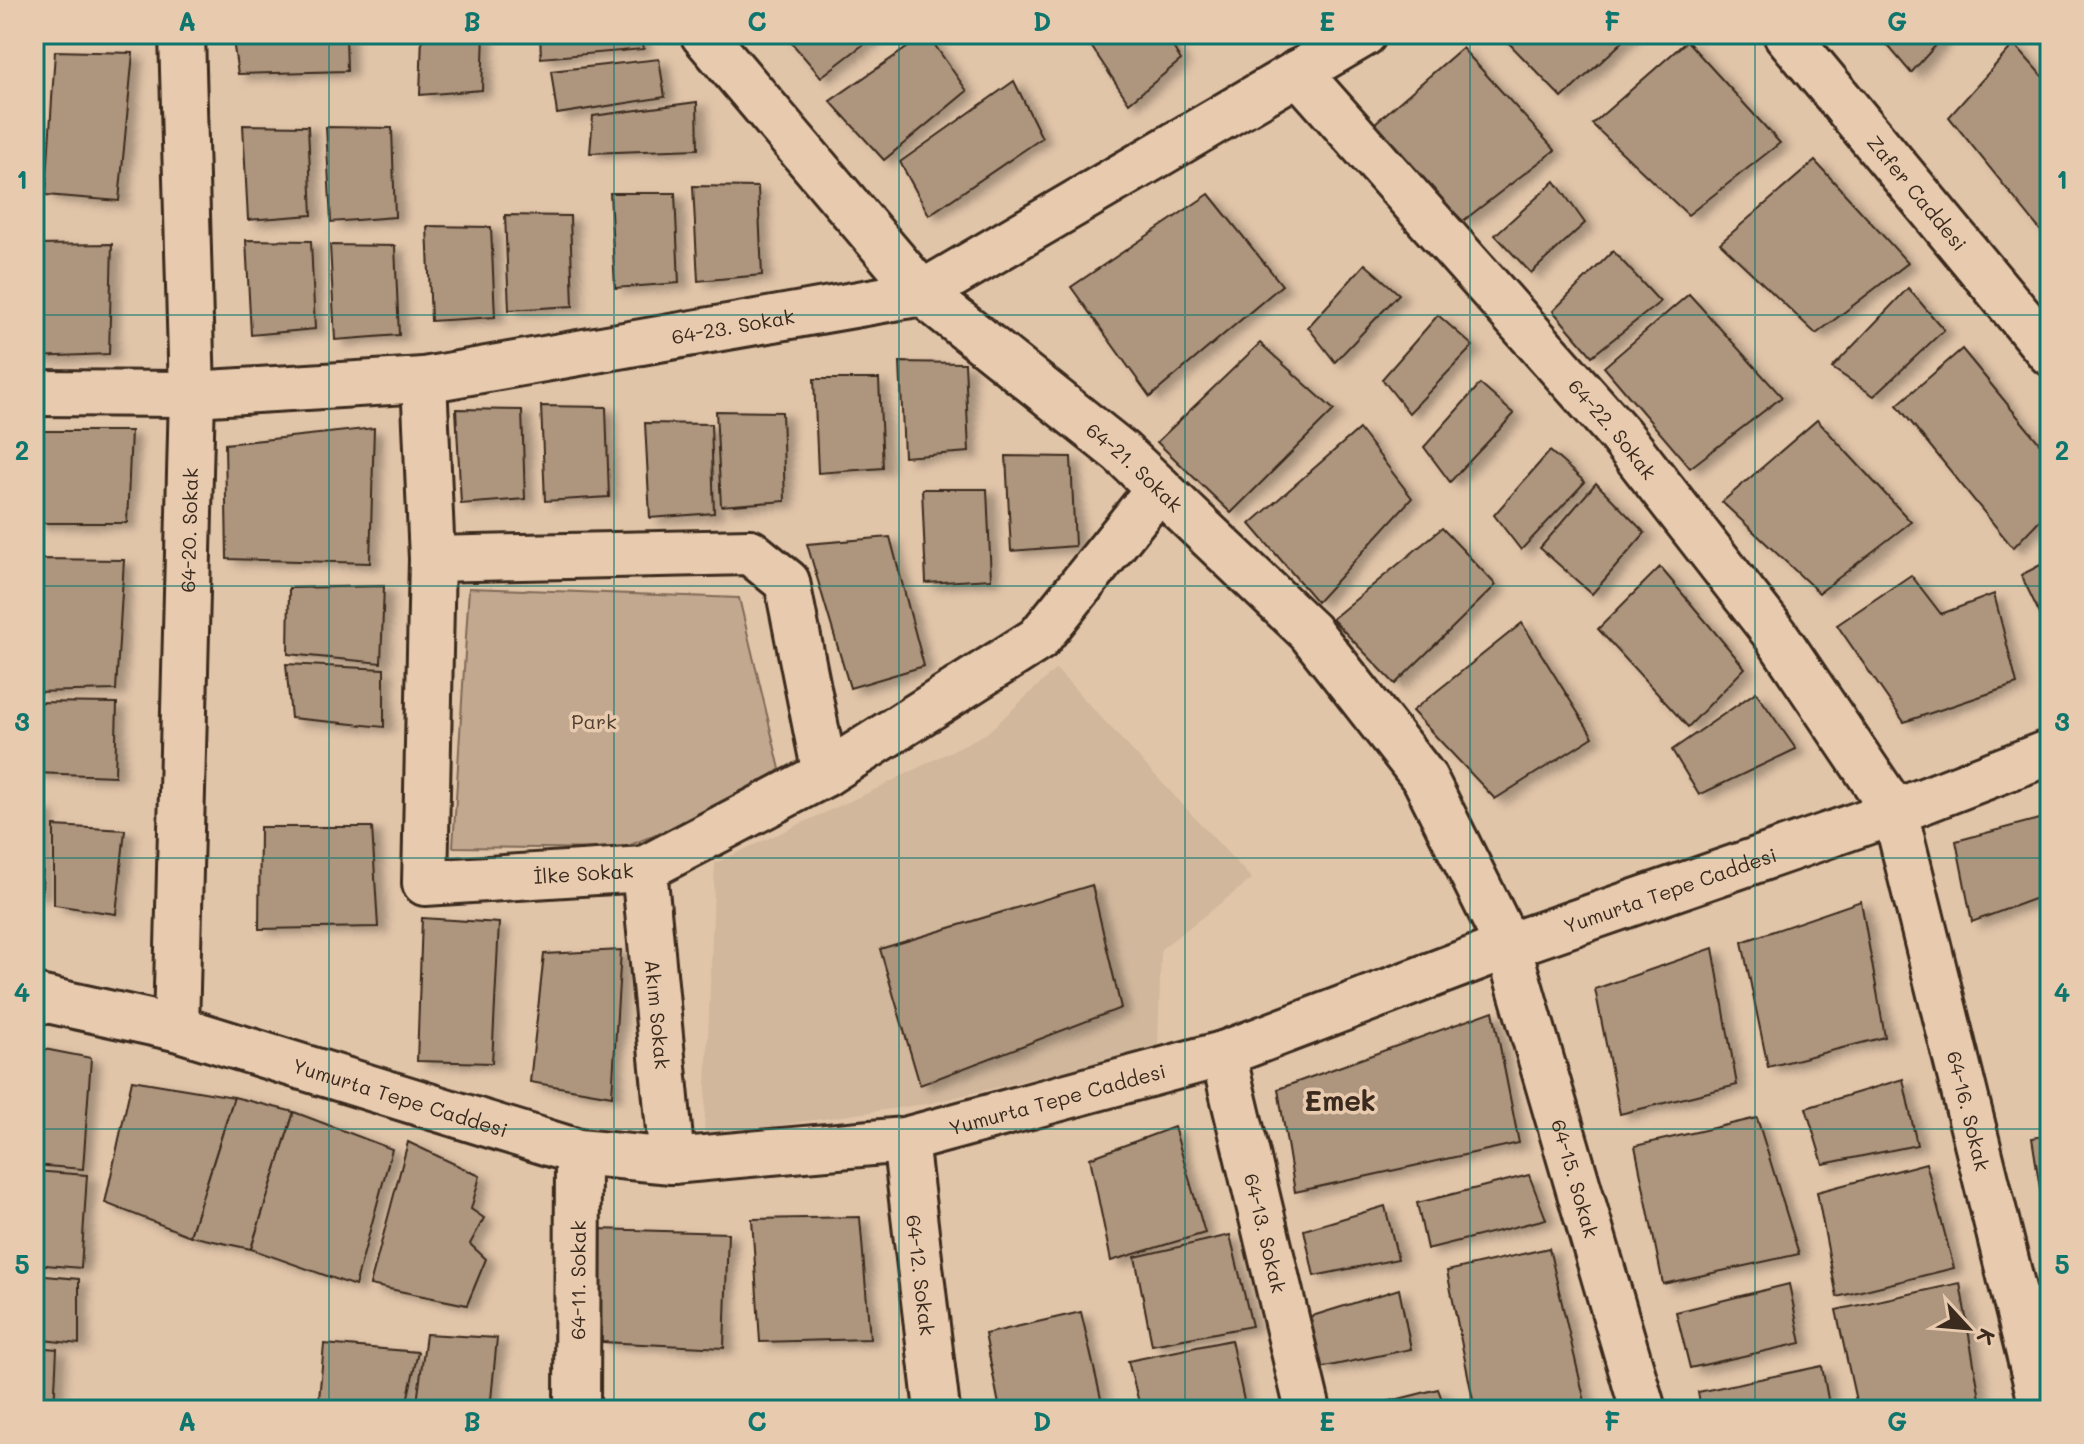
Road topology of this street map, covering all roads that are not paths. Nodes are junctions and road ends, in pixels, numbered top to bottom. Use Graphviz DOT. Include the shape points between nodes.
graph roads {
  1 [pos="182,34"];
  2 [pos="703,34"];
  3 [pos="1364,34"];
  4 [pos="1786,34"];
  5 [pos="1298,72"];
  6 [pos="922,293"];
  7 [pos="2050,353"];
  8 [pos="424,380"];
  9 [pos="34,393"];
  10 [pos="192,394"];
  11 [pos="1159,488"];
  12 [pos="432,559"];
  13 [pos="2050,752"];
  14 [pos="825,774"];
  15 [pos="1895,812"];
  16 [pos="644,869"];
  17 [pos="1508,946"];
  18 [pos="34,997"];
  19 [pos="176,1028"];
  20 [pos="1223,1054"];
  21 [pos="905,1140"];
  22 [pos="578,1152"];
  23 [pos="672,1161"];
  24 [pos="577,1410"];
  25 [pos="937,1410"];
  26 [pos="1308,1410"];
  27 [pos="1643,1410"];
  28 [pos="2043,1410"];
  1 -- 10 [label="street, 64-20. Sokak"];
  2 -- 6 [label="street, 64-21. Sokak"];
  3 -- 5 [label="street, 64-23. Sokak"];
  4 -- 7 [label="street, Zafer Caddesi"];
  5 -- 6 [label="street, 64-23. Sokak"];
  5 -- 15 [label="street, 64-22. Sokak" via="1620,435 1775,634"];
  6 -- 8 [label="street, 64-23. Sokak"];
  6 -- 11 [label="street, 64-21. Sokak"];
  8 -- 10 [label="street, 64-23. Sokak"];
  8 -- 12 [label="street, İlke Sokak"];
  9 -- 10 [label="street, 64-23. Sokak"];
  10 -- 19 [label="street, 64-20. Sokak"];
  11 -- 14 [label="street, İlke Sokak" via="1038,639"];
  11 -- 17 [label="street, 64-21. Sokak" via="1310,632 1425,779"];
  12 -- 14 [label="street" via="750,552 787,582"];
  12 -- 16 [label="street, İlke Sokak" via="425,883"];
  13 -- 15 [label="street, Yumurta Tepe Caddesi"];
  14 -- 16 [label="street, İlke Sokak"];
  15 -- 17 [label="street, Yumurta Tepe Caddesi"];
  15 -- 28 [label="street, 64-16. Sokak"];
  16 -- 23 [label="street, Akım Sokak"];
  17 -- 20 [label="street, Yumurta Tepe Caddesi"];
  17 -- 27 [label="street, 64-15. Sokak"];
  18 -- 19 [label="street, Yumurta Tepe Caddesi"];
  19 -- 22 [label="street, Yumurta Tepe Caddesi"];
  20 -- 21 [label="street, Yumurta Tepe Caddesi"];
  20 -- 26 [label="street, 64-13. Sokak"];
  21 -- 23 [label="street, Yumurta Tepe Caddesi"];
  21 -- 25 [label="street, 64-12. Sokak"];
  22 -- 23 [label="street, Yumurta Tepe Caddesi"];
  22 -- 24 [label="street, 64-11. Sokak"];
}
